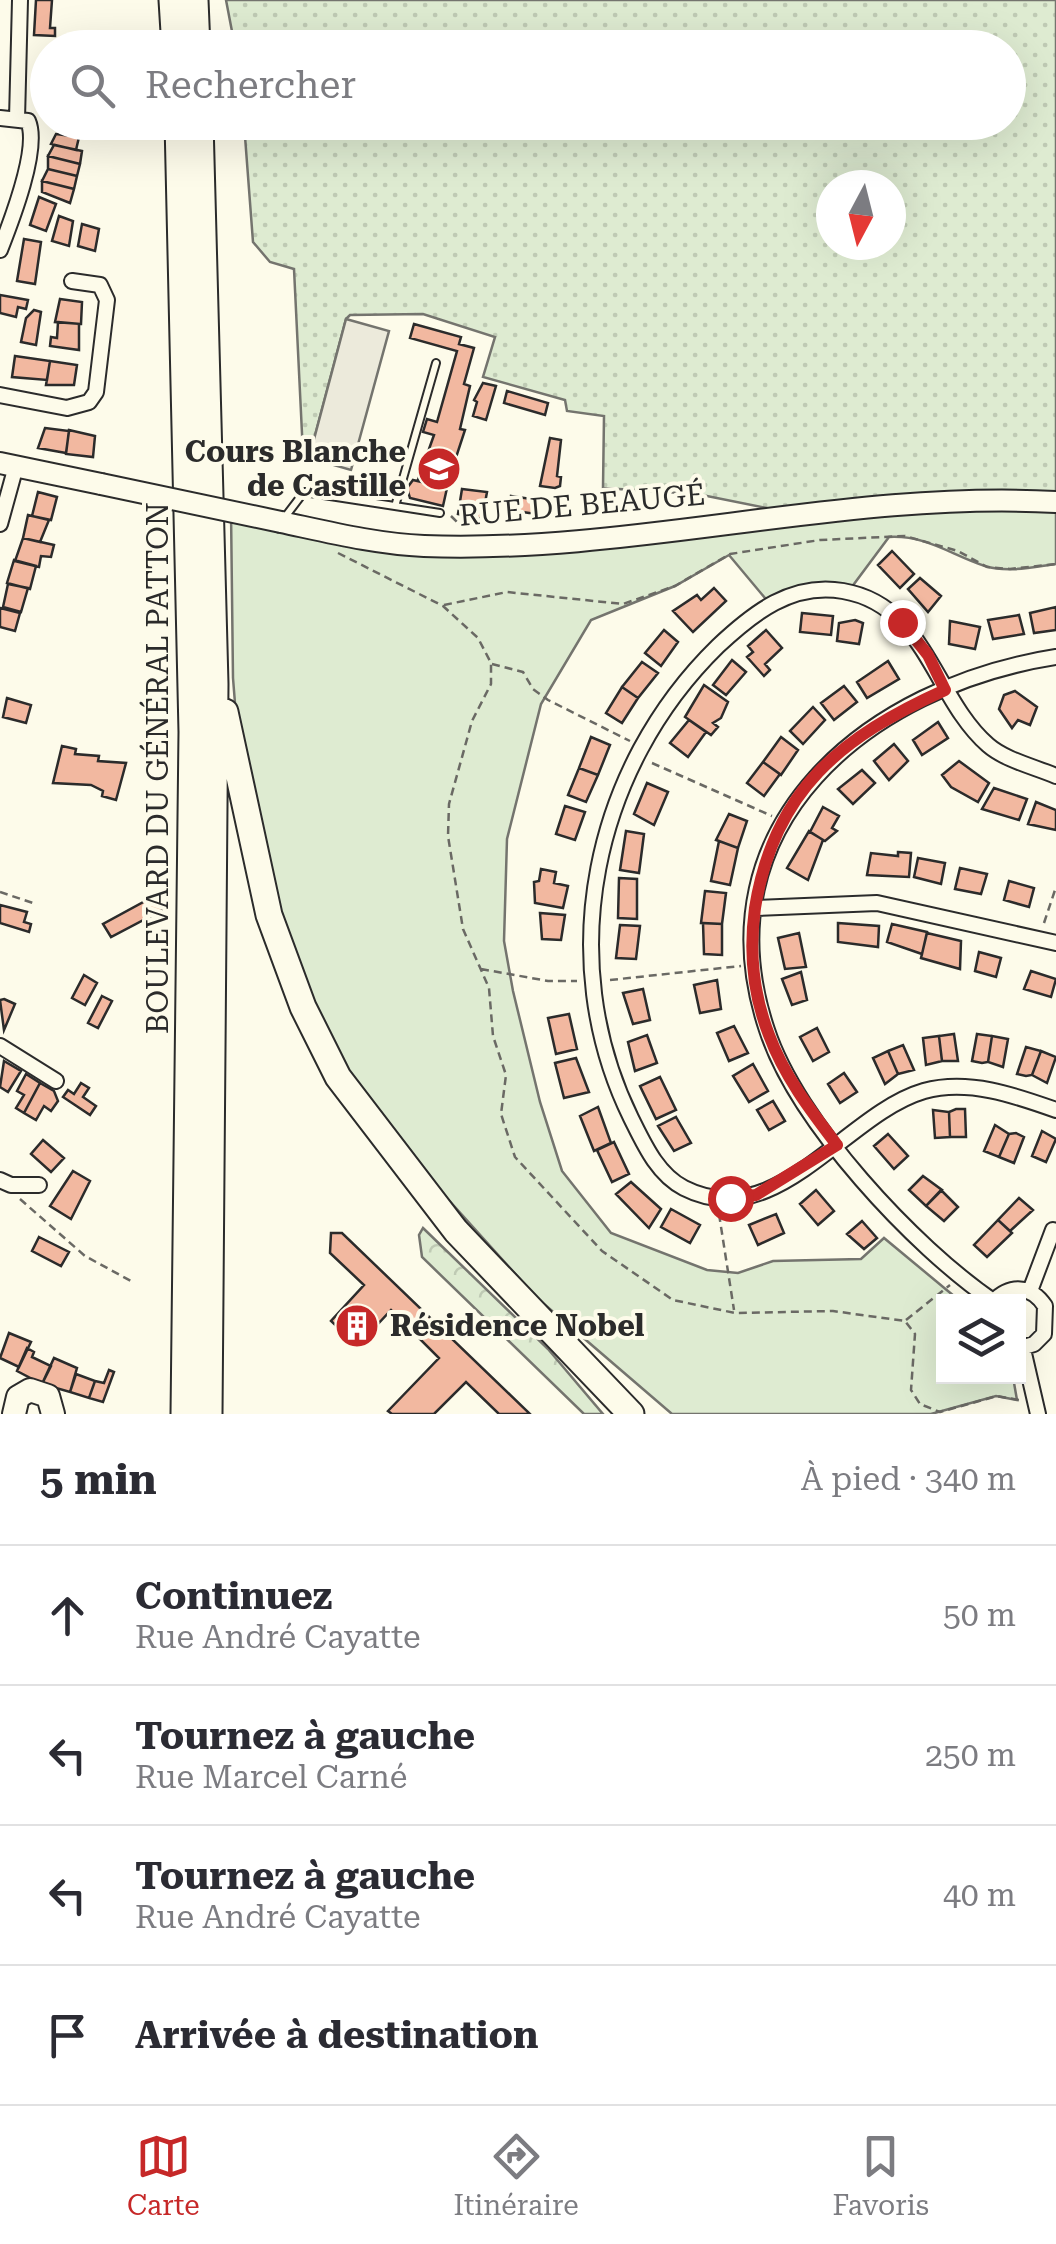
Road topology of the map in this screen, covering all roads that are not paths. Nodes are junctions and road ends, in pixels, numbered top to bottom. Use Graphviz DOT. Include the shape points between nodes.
graph roads {
  1 [pos="20,0"];
  2 [pos="172,0"];
  3 [pos="195,0"];
  4 [pos="173,30"];
  5 [pos="196,30"];
  6 [pos="0,118"];
  7 [pos="17,119"];
  8 [pos="30,128"];
  9 [pos="31,140"];
  10 [pos="178,140"];
  11 [pos="200,140"];
  12 [pos="0,250"];
  13 [pos="72,281"];
  14 [pos="436,363"];
  15 [pos="0,395"];
  16 [pos="8,464"];
  17 [pos="1056,502"];
  18 [pos="396,503"];
  19 [pos="440,513"];
  20 [pos="281,522"];
  21 [pos="0,524"];
  22 [pos="1056,657"];
  23 [pos="215,684"];
  24 [pos="945,690"];
  25 [pos="1056,776"];
  26 [pos="756,908"];
  27 [pos="1056,944"];
  28 [pos="0,1046"];
  29 [pos="56,1081"];
  30 [pos="1056,1110"];
  31 [pos="837,1145"];
  32 [pos="5,1183"];
  33 [pos="38,1185"];
  34 [pos="1053,1230"];
  35 [pos="456,1231"];
  36 [pos="1030,1291"];
  37 [pos="984,1294"];
  38 [pos="1004,1294"];
  39 [pos="1052,1328"];
  40 [pos="1026,1347"];
  41 [pos="1026,1368"];
  42 [pos="10,1404"];
  43 [pos="1036,1407"];
  44 [pos="53,1414"];
  45 [pos="184,1414"];
  46 [pos="210,1414"];
  47 [pos="631,1414"];
  48 [pos="652,1414"];
  1 -- 7 [label="street"];
  2 -- 4 [label="highway"];
  3 -- 5 [label="highway"];
  6 -- 7 [label="street"];
  7 -- 8 [label="street"];
  9 -- 12 [label="street"];
  10 -- 45 [label="highway, BOULEVARD DU GÉNÉRAL PATTON" via="192,732"];
  11 -- 23 [label="highway, BOULEVARD DU GÉNÉRAL PATTON"];
  13 -- 15 [label="street" via="100,285 107,300 96,392 82,406 68,408"];
  14 -- 18 [label="lane"];
  16 -- 20 [label="street, RUE DE BEAUGÉ, bridge"];
  16 -- 21 [label="street"];
  17 -- 20 [label="street, RUE DE BEAUGÉ" via="892,506 468,547 419,546"];
  18 -- 19 [label="lane"];
  18 -- 20 [label="lane" via="304,492"];
  22 -- 24 [label="street"];
  23 -- 35 [label="highway" via="265,900 302,1007 374,1130"];
  23 -- 46 [label="highway, BOULEVARD DU GÉNÉRAL PATTON"];
  24 -- 25 [label="street" via="992,749"];
  24 -- 26 [label="street" via="848,742 800,791 761,869"];
  24 -- 31 [label="street" via="915,636 888,610 844,591 796,593 760,609 686,680 641,746 595,874 590,959 611,1066 642,1139 674,1182 716,1198 756,1195"];
  26 -- 27 [label="street" via="878,902"];
  26 -- 31 [label="street" via="752,965 762,1014 778,1056"];
  28 -- 29 [label="street"];
  30 -- 31 [label="street" via="977,1087 926,1090"];
  31 -- 37 [label="street" via="883,1202"];
  32 -- 33 [label="street"];
  34 -- 36 [label="street"];
  35 -- 47 [label="highway"];
  35 -- 48 [label="highway"];
  36 -- 38 [label="street"];
  36 -- 39 [label="street" via="1045,1306"];
  39 -- 40 [label="street"];
  41 -- 43 [label="street"];
  42 -- 44 [label="main road" via="36,1390 52,1402"];
}
